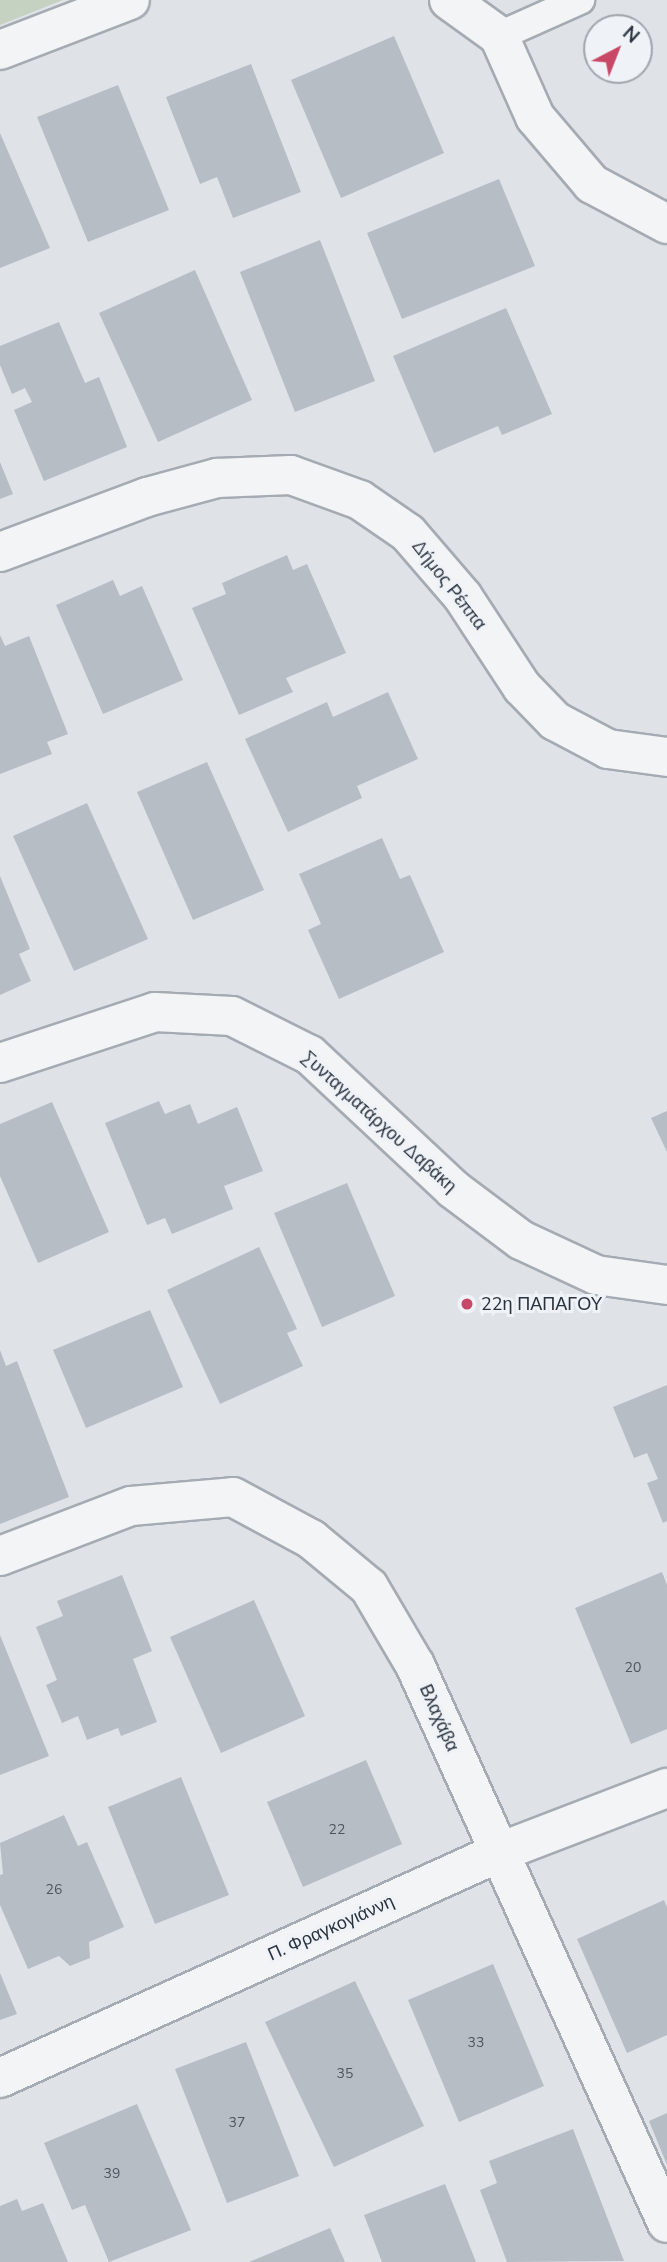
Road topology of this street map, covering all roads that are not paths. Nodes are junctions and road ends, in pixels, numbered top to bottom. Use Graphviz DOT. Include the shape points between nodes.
graph roads {
  1 [pos="130,0"];
  2 [pos="449,0"];
  3 [pos="580,0"];
  4 [pos="499,36"];
  5 [pos="0,50"];
  6 [pos="667,224"];
  7 [pos="0,552"];
  8 [pos="667,757"];
  9 [pos="0,1063"];
  10 [pos="667,1285"];
  11 [pos="0,1556"];
  12 [pos="667,1788"];
  13 [pos="500,1852"];
  14 [pos="0,2078"];
  15 [pos="667,2223"];
  1 -- 5 [label="street"];
  2 -- 4 [label="street"];
  3 -- 4 [label="lane"];
  4 -- 6 [label="street" via="535,117 592,184"];
  7 -- 8 [label="street, Δήμος Ρέππα" via="147,497 217,478 291,475 360,500 408,533 463,597 522,687 555,721 608,749"];
  9 -- 10 [label="street, Συνταγματάρχου Δαβάκη" via="155,1012 232,1016 310,1055 453,1189 521,1240 596,1275"];
  11 -- 13 [label="street, Βλαχάβα" via="131,1506 233,1497 311,1539 369,1587 415,1665"];
  12 -- 13 [label="street, Π. Φραγκογιάννη"];
  13 -- 14 [label="street, Π. Φραγκογιάννη"];
  13 -- 15 [label="street, Βλαχάβα"];
}
